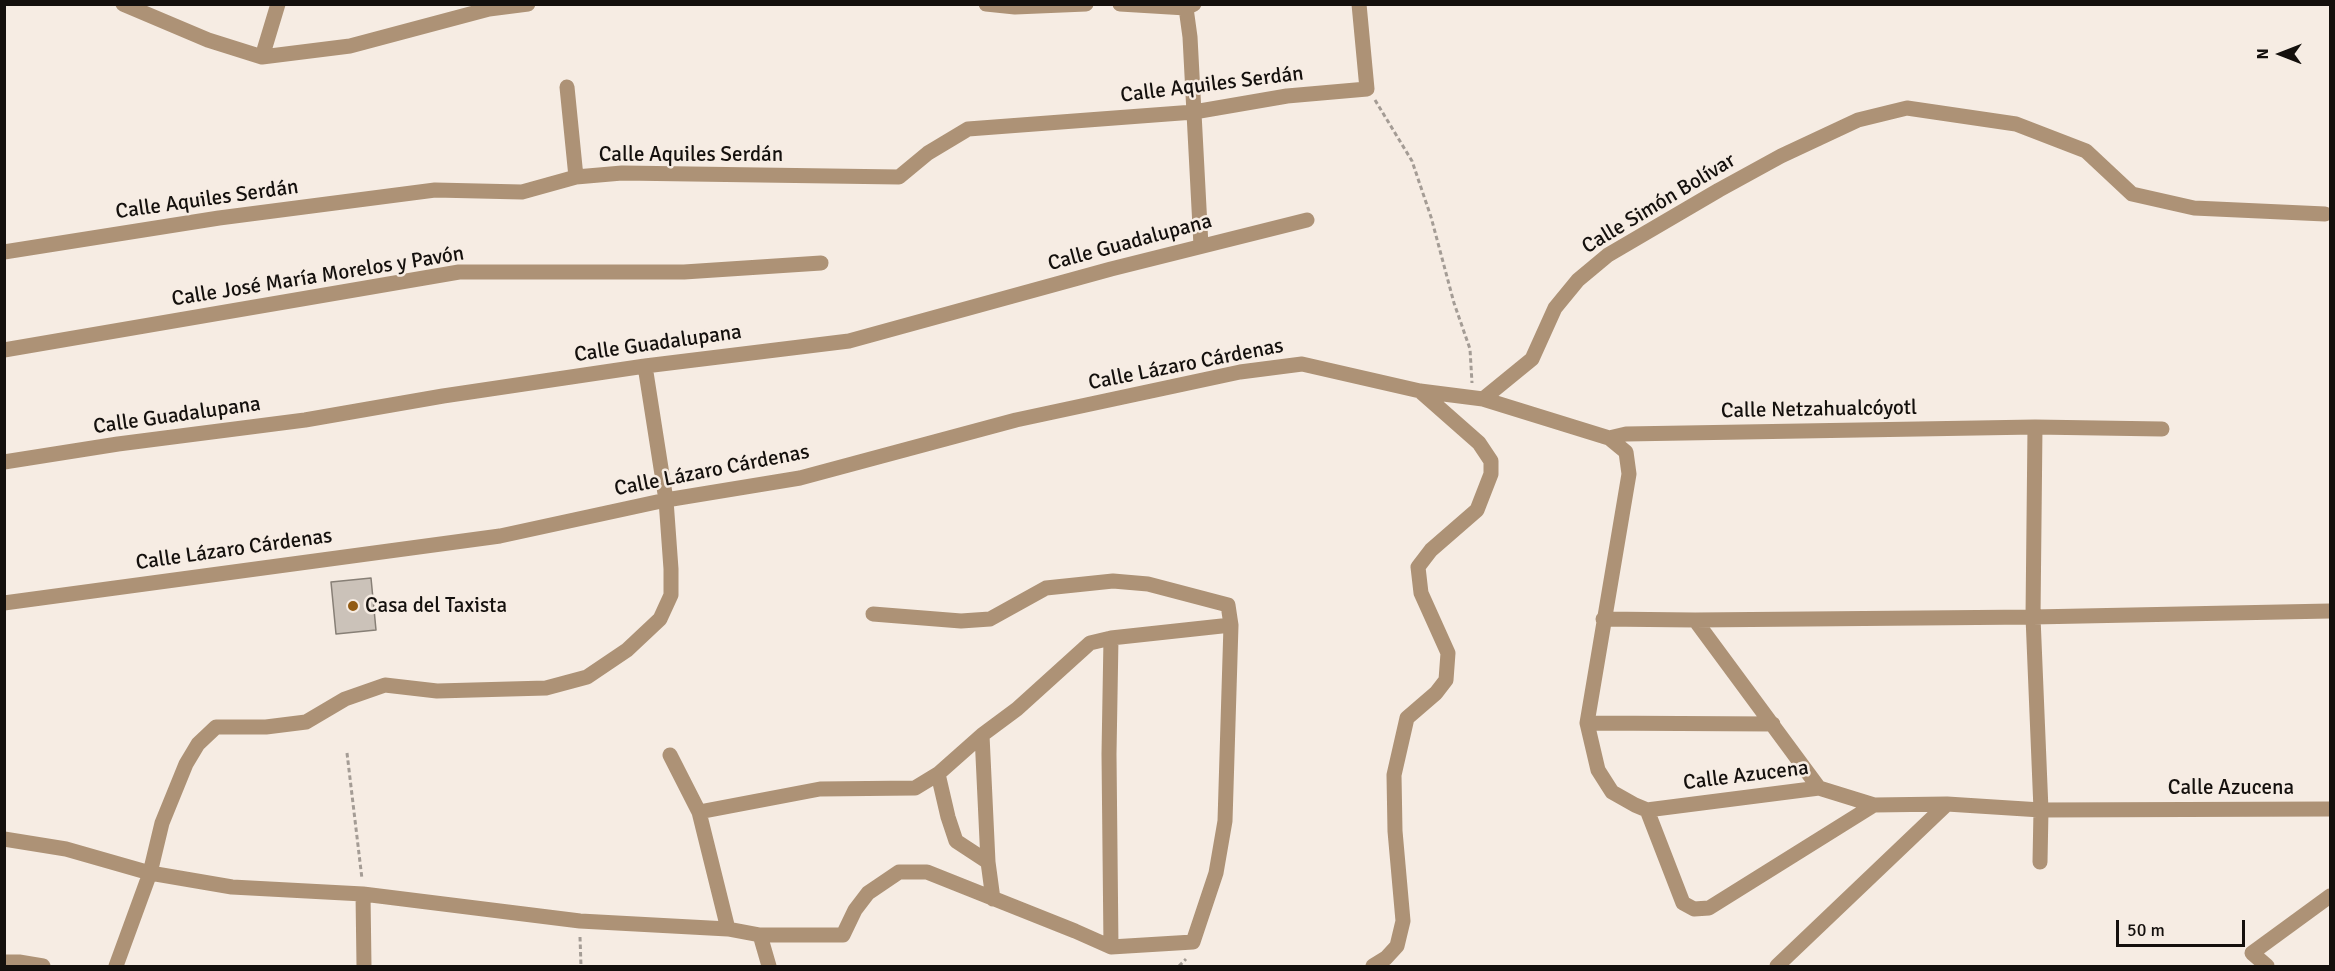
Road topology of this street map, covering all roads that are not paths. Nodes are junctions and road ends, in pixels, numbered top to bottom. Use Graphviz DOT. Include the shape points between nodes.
graph roads {
  1 [pos="123,4"];
  2 [pos="278,4"];
  3 [pos="528,4"];
  4 [pos="986,4"];
  5 [pos="1086,4"];
  6 [pos="1120,4"];
  7 [pos="1359,4"];
  8 [pos="1190,6"];
  9 [pos="262,57"];
  10 [pos="567,87"];
  11 [pos="1194,112"];
  12 [pos="576,177"];
  13 [pos="2325,214"];
  14 [pos="1307,220"];
  15 [pos="1201,246"];
  16 [pos="4,252"];
  17 [pos="821,264"];
  18 [pos="4,350"];
  19 [pos="645,366"];
  20 [pos="1420,391"];
  21 [pos="1478,399"];
  22 [pos="2035,427"];
  23 [pos="2162,429"];
  24 [pos="1609,438"];
  25 [pos="4,462"];
  26 [pos="666,500"];
  27 [pos="4,603"];
  28 [pos="2331,611"];
  29 [pos="873,614"];
  30 [pos="2033,618"];
  31 [pos="1603,619"];
  32 [pos="1695,621"];
  33 [pos="1231,625"];
  34 [pos="1112,638"];
  35 [pos="1587,723"];
  36 [pos="1773,724"];
  37 [pos="982,735"];
  38 [pos="670,755"];
  39 [pos="938,774"];
  40 [pos="1819,788"];
  41 [pos="1947,804"];
  42 [pos="1874,805"];
  43 [pos="2331,809"];
  44 [pos="1647,810"];
  45 [pos="2041,810"];
  46 [pos="699,812"];
  47 [pos="4,839"];
  48 [pos="988,862"];
  49 [pos="2040,862"];
  50 [pos="150,873"];
  51 [pos="363,894"];
  52 [pos="2331,896"];
  53 [pos="993,899"];
  54 [pos="728,929"];
  55 [pos="760,935"];
  56 [pos="1112,947"];
  57 [pos="4,963"];
  58 [pos="43,966"];
  59 [pos="116,966"];
  60 [pos="364,966"];
  61 [pos="769,966"];
  62 [pos="1373,966"];
  63 [pos="1777,966"];
  64 [pos="2267,966"];
  1 -- 9 [label="street" via="208,40"];
  2 -- 9 [label="street"];
  3 -- 9 [label="street" via="489,9 350,46"];
  4 -- 5 [label="street"];
  6 -- 8 [label="street"];
  7 -- 11 [label="street, Calle Aquiles Serdán" via="1367,89 1287,96"];
  8 -- 11 [label="street"];
  10 -- 12 [label="street"];
  11 -- 12 [label="street, Calle Aquiles Serdán" via="968,129 927,153 899,177 622,173"];
  11 -- 15 [label="street"];
  12 -- 16 [label="street, Calle Aquiles Serdán" via="522,192 435,190 219,218"];
  13 -- 21 [label="street, Calle Simón Bolívar" via="2194,208 2132,194 2086,151 2016,124 1906,108 1858,120 1781,156 1608,255 1578,280 1555,308 1532,358"];
  14 -- 15 [label="street, Calle Guadalupana"];
  15 -- 19 [label="street, Calle Guadalupana" via="849,341"];
  17 -- 18 [label="street, Calle José María Morelos y Pavón" via="684,272 459,272"];
  19 -- 25 [label="street, Calle Guadalupana" via="305,420"];
  19 -- 26 [label="street"];
  20 -- 21 [label="street, Calle Lázaro Cárdenas"];
  20 -- 26 [label="street, Calle Lázaro Cárdenas" via="1302,364 1240,372 1016,420 800,478"];
  20 -- 62 [label="street" via="1479,443 1491,461 1491,474 1477,510 1431,550 1418,567 1421,593 1448,653 1446,680 1407,718 1394,775 1403,921 1397,946"];
  21 -- 24 [label="street, Calle Netzahualcóyotl"];
  22 -- 23 [label="street, Calle Netzahualcóyotl"];
  22 -- 24 [label="street, Calle Netzahualcóyotl" via="1626,434"];
  22 -- 30 [label="street"];
  24 -- 31 [label="street" via="1626,452 1629,474"];
  26 -- 27 [label="street, Calle Lázaro Cárdenas" via="500,536"];
  26 -- 50 [label="street" via="671,595 660,619 627,650 587,677 546,688 437,692 385,686 345,699 306,722 216,727 198,744 186,764 162,823"];
  28 -- 30 [label="street"];
  29 -- 33 [label="street" via="961,621 990,619 1046,588 1113,581 1148,584 1228,605"];
  30 -- 32 [label="street"];
  30 -- 45 [label="street"];
  31 -- 32 [label="street"];
  31 -- 35 [label="street"];
  32 -- 36 [label="street"];
  33 -- 34 [label="street"];
  33 -- 56 [label="street" via="1225,821 1216,873 1193,942"];
  34 -- 37 [label="street" via="1090,643"];
  34 -- 56 [label="street"];
  35 -- 36 [label="street"];
  35 -- 44 [label="street" via="1598,770 1612,792"];
  36 -- 40 [label="street"];
  37 -- 39 [label="street"];
  37 -- 48 [label="street"];
  38 -- 46 [label="street"];
  39 -- 46 [label="street" via="915,788 820,789"];
  39 -- 48 [label="street" via="956,840"];
  40 -- 42 [label="street, Calle Azucena"];
  40 -- 44 [label="street, Calle Azucena"];
  41 -- 42 [label="street, Calle Azucena"];
  41 -- 45 [label="street, Calle Azucena"];
  41 -- 63 [label="street"];
  42 -- 44 [label="street" via="1709,908 1694,909 1683,903"];
  43 -- 45 [label="street, Calle Azucena"];
  45 -- 49 [label="street"];
  46 -- 54 [label="street"];
  47 -- 50 [label="street" via="66,849"];
  48 -- 53 [label="street"];
  50 -- 51 [label="street" via="232,887"];
  50 -- 59 [label="street"];
  51 -- 54 [label="street" via="580,921"];
  51 -- 60 [label="street"];
  52 -- 64 [label="street" via="2252,953"];
  53 -- 55 [label="street" via="927,872 899,872 868,893 843,935"];
  53 -- 56 [label="street"];
  54 -- 55 [label="street"];
  55 -- 61 [label="street"];
  57 -- 58 [label="street"];
}
